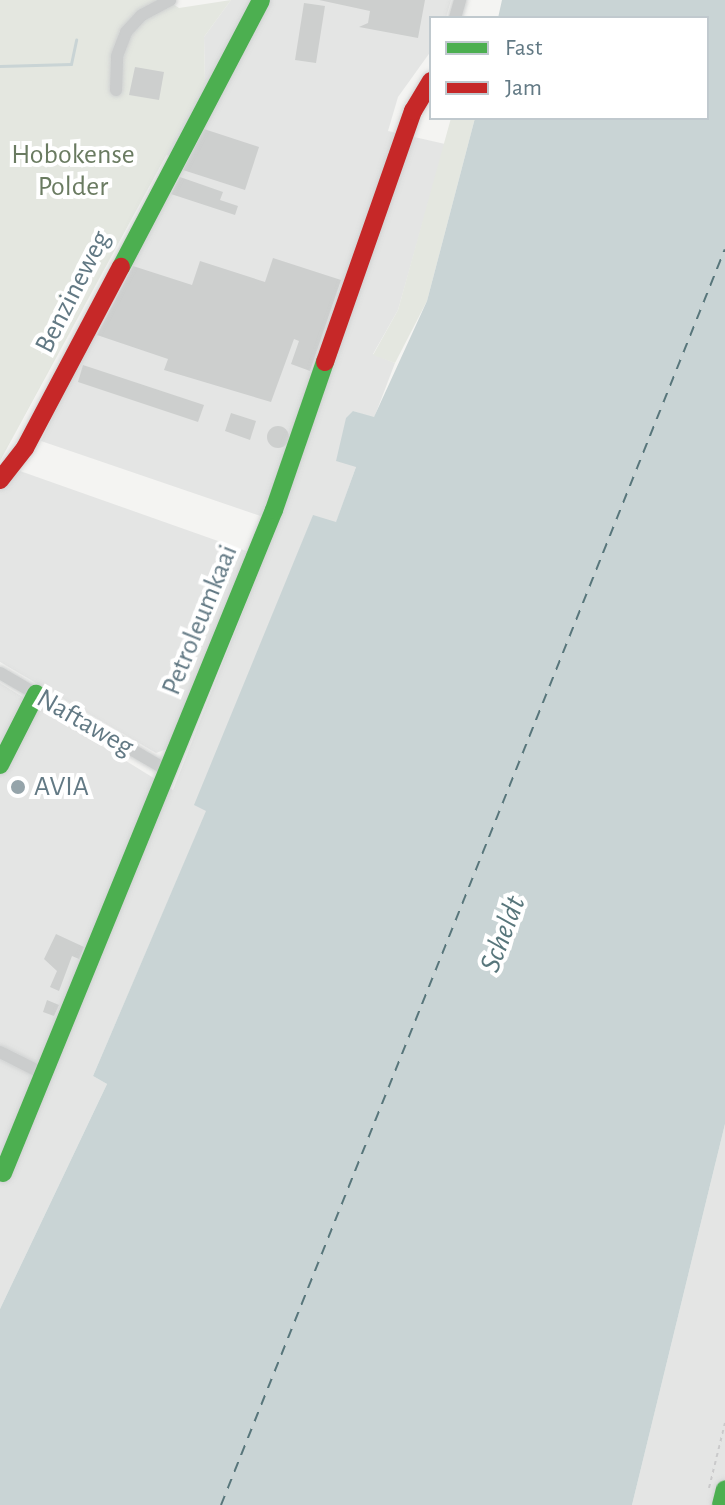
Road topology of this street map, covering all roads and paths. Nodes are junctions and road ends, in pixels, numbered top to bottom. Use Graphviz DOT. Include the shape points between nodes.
graph roads {
  1 [pos="170,0"];
  2 [pos="261,0"];
  3 [pos="429,84"];
  4 [pos="116,90"];
  5 [pos="0,480"];
  6 [pos="0,673"];
  7 [pos="36,694"];
  8 [pos="0,765"];
  9 [pos="170,772"];
  10 [pos="0,1052"];
  11 [pos="40,1072"];
  12 [pos="3,1173"];
  13 [pos="725,1423"];
  14 [pos="725,1489"];
  15 [pos="714,1500"];
  1 -- 4 [label="street" via="142,15 126,32 117,56"];
  2 -- 5 [label="street, Benzineweg" via="25,448"];
  3 -- 9 [label="street, Petroleumkaai" via="413,111 274,510"];
  6 -- 7 [label="street, Naftaweg"];
  7 -- 8 [label="street"];
  7 -- 9 [label="street, Naftaweg"];
  9 -- 11 [label="street, Petroleumkaai"];
  10 -- 11 [label="street"];
  11 -- 12 [label="street, Petroleumkaai"];
  13 -- 15 [label="path"];
  14 -- 15 [label="street"];
}
